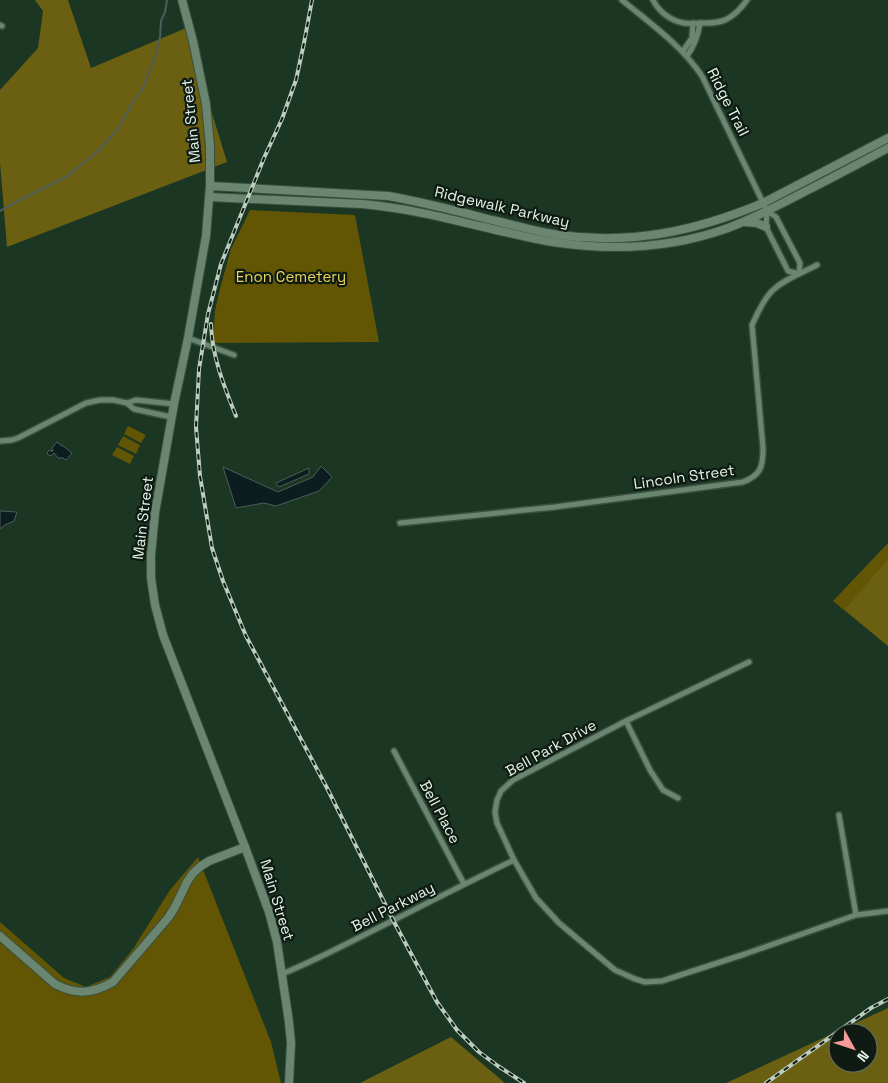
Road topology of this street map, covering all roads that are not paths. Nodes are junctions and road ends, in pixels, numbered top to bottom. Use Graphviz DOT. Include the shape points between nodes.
graph roads {
  1 [pos="182,0"];
  2 [pos="622,0"];
  3 [pos="653,0"];
  4 [pos="747,0"];
  5 [pos="693,23"];
  6 [pos="700,23"];
  7 [pos="682,51"];
  8 [pos="687,56"];
  9 [pos="888,138"];
  10 [pos="888,148"];
  11 [pos="210,186"];
  12 [pos="209,197"];
  13 [pos="763,203"];
  14 [pos="768,211"];
  15 [pos="742,222"];
  16 [pos="766,227"];
  17 [pos="817,265"];
  18 [pos="799,274"];
  19 [pos="188,338"];
  20 [pos="234,355"];
  21 [pos="127,403"];
  22 [pos="174,404"];
  23 [pos="172,417"];
  24 [pos="0,441"];
  25 [pos="400,523"];
  26 [pos="749,662"];
  27 [pos="626,721"];
  28 [pos="394,751"];
  29 [pos="678,798"];
  30 [pos="840,815"];
  31 [pos="246,847"];
  32 [pos="514,860"];
  33 [pos="464,884"];
  34 [pos="888,911"];
  35 [pos="856,915"];
  36 [pos="0,936"];
  37 [pos="282,974"];
  38 [pos="289,1083"];
  1 -- 11 [label="main road, Main Street" via="206,104"];
  2 -- 7 [label="street, Ridge Trail"];
  3 -- 5 [label="street" via="662,13 683,23"];
  4 -- 6 [label="street" via="728,19"];
  5 -- 6 [label="street"];
  5 -- 7 [label="street" via="692,38"];
  6 -- 8 [label="street" via="698,38"];
  7 -- 8 [label="street, Ridge Trail"];
  8 -- 13 [label="street, Ridge Trail" via="706,84"];
  9 -- 13 [label="main road, Ridgewalk Parkway"];
  10 -- 14 [label="main road, Ridgewalk Parkway"];
  11 -- 12 [label="main road, Main Street"];
  11 -- 13 [label="main road, Ridgewalk Parkway" via="388,196 536,231 605,238 676,232 730,217"];
  12 -- 15 [label="main road, Ridgewalk Parkway" via="386,206 534,239 587,246 652,245 696,238"];
  12 -- 19 [label="main road, Main Street" via="206,236"];
  13 -- 14 [label="street, Ridge Trail"];
  14 -- 15 [label="main road, Ridgewalk Parkway"];
  14 -- 16 [label="street"];
  14 -- 18 [label="street, Ridge Trail" via="776,218 800,263"];
  15 -- 16 [label="main road"];
  16 -- 18 [label="street" via="788,271"];
  17 -- 18 [label="street, Lincoln Street"];
  18 -- 25 [label="street, Lincoln Street" via="771,292 752,325 763,448 763,463 752,478 743,482 555,507"];
  19 -- 20 [label="street"];
  19 -- 22 [label="main road, Main Street"];
  21 -- 22 [label="street" via="136,400"];
  21 -- 23 [label="street" via="134,409"];
  21 -- 24 [label="street" via="93,400 18,438"];
  22 -- 23 [label="main road, Main Street"];
  23 -- 31 [label="main road, Main Street" via="151,555 155,604 163,635"];
  26 -- 27 [label="street, Bell Park Drive"];
  27 -- 29 [label="street" via="663,790"];
  27 -- 32 [label="street, Bell Park Drive" via="513,780 501,791 495,812"];
  28 -- 33 [label="street, Bell Place"];
  30 -- 35 [label="street"];
  31 -- 36 [label="main road" via="209,861 197,870 162,926 113,982 100,989 83,992 64,988"];
  31 -- 37 [label="main road, Main Street" via="269,912"];
  32 -- 33 [label="street, Bell Parkway"];
  32 -- 35 [label="street, Bell Park Drive" via="536,898 558,923 615,970 645,982 662,981"];
  33 -- 37 [label="street, Bell Parkway"];
  34 -- 35 [label="street, Bell Park Drive"];
  37 -- 38 [label="main road, Main Street" via="291,1043"];
}
